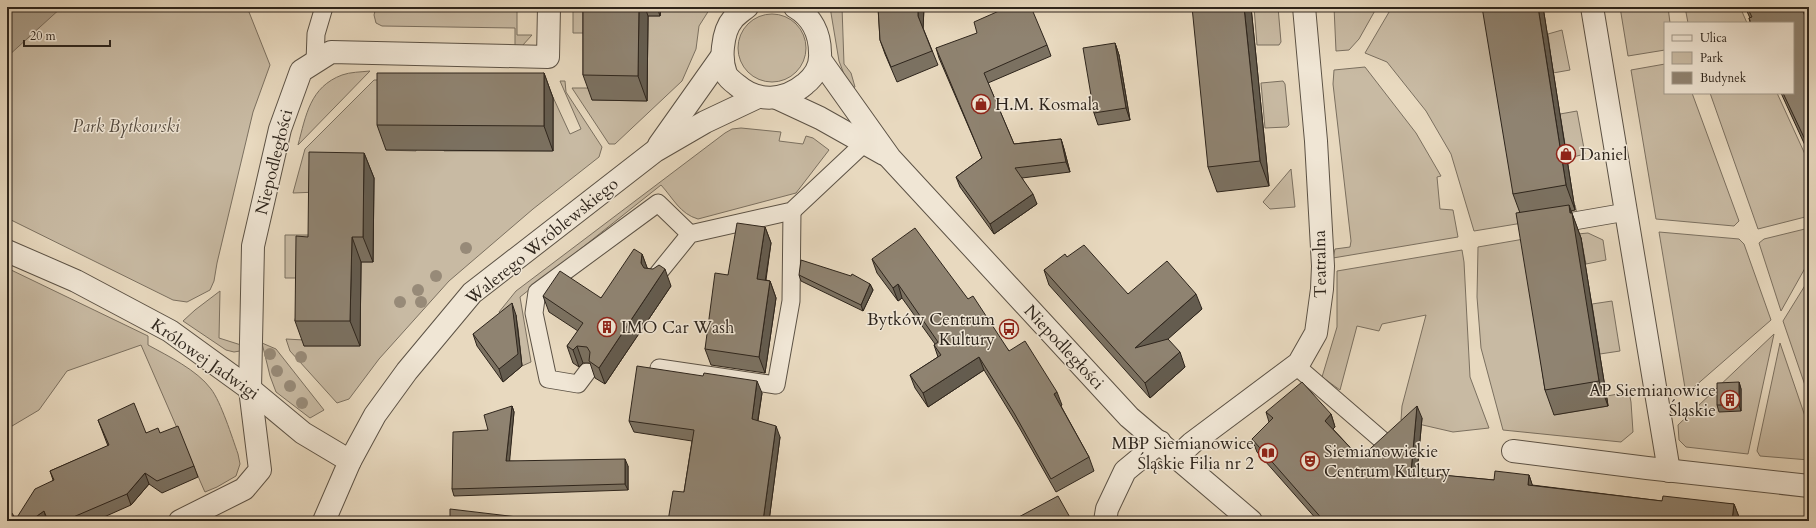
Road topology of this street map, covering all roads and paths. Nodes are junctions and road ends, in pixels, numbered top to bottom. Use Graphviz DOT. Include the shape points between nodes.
graph roads {
  1 [pos="324,7"];
  2 [pos="549,7"];
  3 [pos="747,7"];
  4 [pos="795,7"];
  5 [pos="1304,7"];
  6 [pos="1592,7"];
  7 [pos="816,16"];
  8 [pos="722,56"];
  9 [pos="821,61"];
  10 [pos="315,62"];
  11 [pos="768,98"];
  12 [pos="869,139"];
  13 [pos="655,151"];
  14 [pos="792,211"];
  15 [pos="1626,212"];
  16 [pos="1537,227"];
  17 [pos="690,234"];
  18 [pos="7,251"];
  19 [pos="656,276"];
  20 [pos="1295,365"];
  21 [pos="659,368"];
  22 [pos="587,372"];
  23 [pos="250,389"];
  24 [pos="1383,441"];
  25 [pos="1160,442"];
  26 [pos="1513,451"];
  27 [pos="1177,457"];
  28 [pos="350,461"];
  29 [pos="1669,471"];
  30 [pos="1809,486"];
  31 [pos="180,521"];
  32 [pos="324,521"];
  33 [pos="1105,521"];
  34 [pos="1251,521"];
  1 -- 10 [label="lane" via="316,34"];
  2 -- 10 [label="street, Niepodległości" via="548,57 331,52"];
  3 -- 8 [label="street" via="732,19 724,36"];
  4 -- 7 [label="street"];
  5 -- 20 [label="street, Teatralna" via="1316,141 1323,266 1316,333 1299,363"];
  6 -- 15 [label="street"];
  7 -- 9 [label="street"];
  8 -- 11 [label="street, Niepodległości" via="726,76 742,89"];
  8 -- 13 [label="street, Walerego Wróblewskiego"];
  9 -- 11 [label="street, Walerego Wróblewskiego" via="812,78 795,92"];
  9 -- 12 [label="street, Niepodległości"];
  10 -- 23 [label="street, Niepodległości" via="301,71 280,129 253,246"];
  11 -- 12 [label="street, Niepodległości"];
  11 -- 13 [label="street, Walerego Wróblewskiego" via="705,122"];
  12 -- 14 [label="lane"];
  12 -- 25 [label="street, Niepodległości" via="890,158 1129,417"];
  13 -- 28 [label="street, Walerego Wróblewskiego" via="472,293 375,415"];
  14 -- 17 [label="lane"];
  14 -- 21 [label="lane" via="791,301 776,385"];
  15 -- 16 [label="lane"];
  15 -- 29 [label="street"];
  17 -- 19 [label="lane"];
  17 -- 22 [label="lane" via="658,203 537,292 534,313 548,379 578,384"];
  18 -- 23 [label="street, Królowej Jadwigi" via="76,281 170,330"];
  20 -- 24 [label="lane"];
  20 -- 27 [label="street, Teatralna"];
  23 -- 28 [label="street, Królowej Jadwigi" via="303,433"];
  23 -- 31 [label="street, Niepodległości" via="260,470 244,489"];
  25 -- 27 [label="street, Niepodległości"];
  25 -- 33 [label="street" via="1125,471 1107,509"];
  26 -- 29 [label="street"];
  27 -- 34 [label="street, Niepodległości"];
  28 -- 32 [label="street, Walerego Wróblewskiego"];
  29 -- 30 [label="street"];
}
